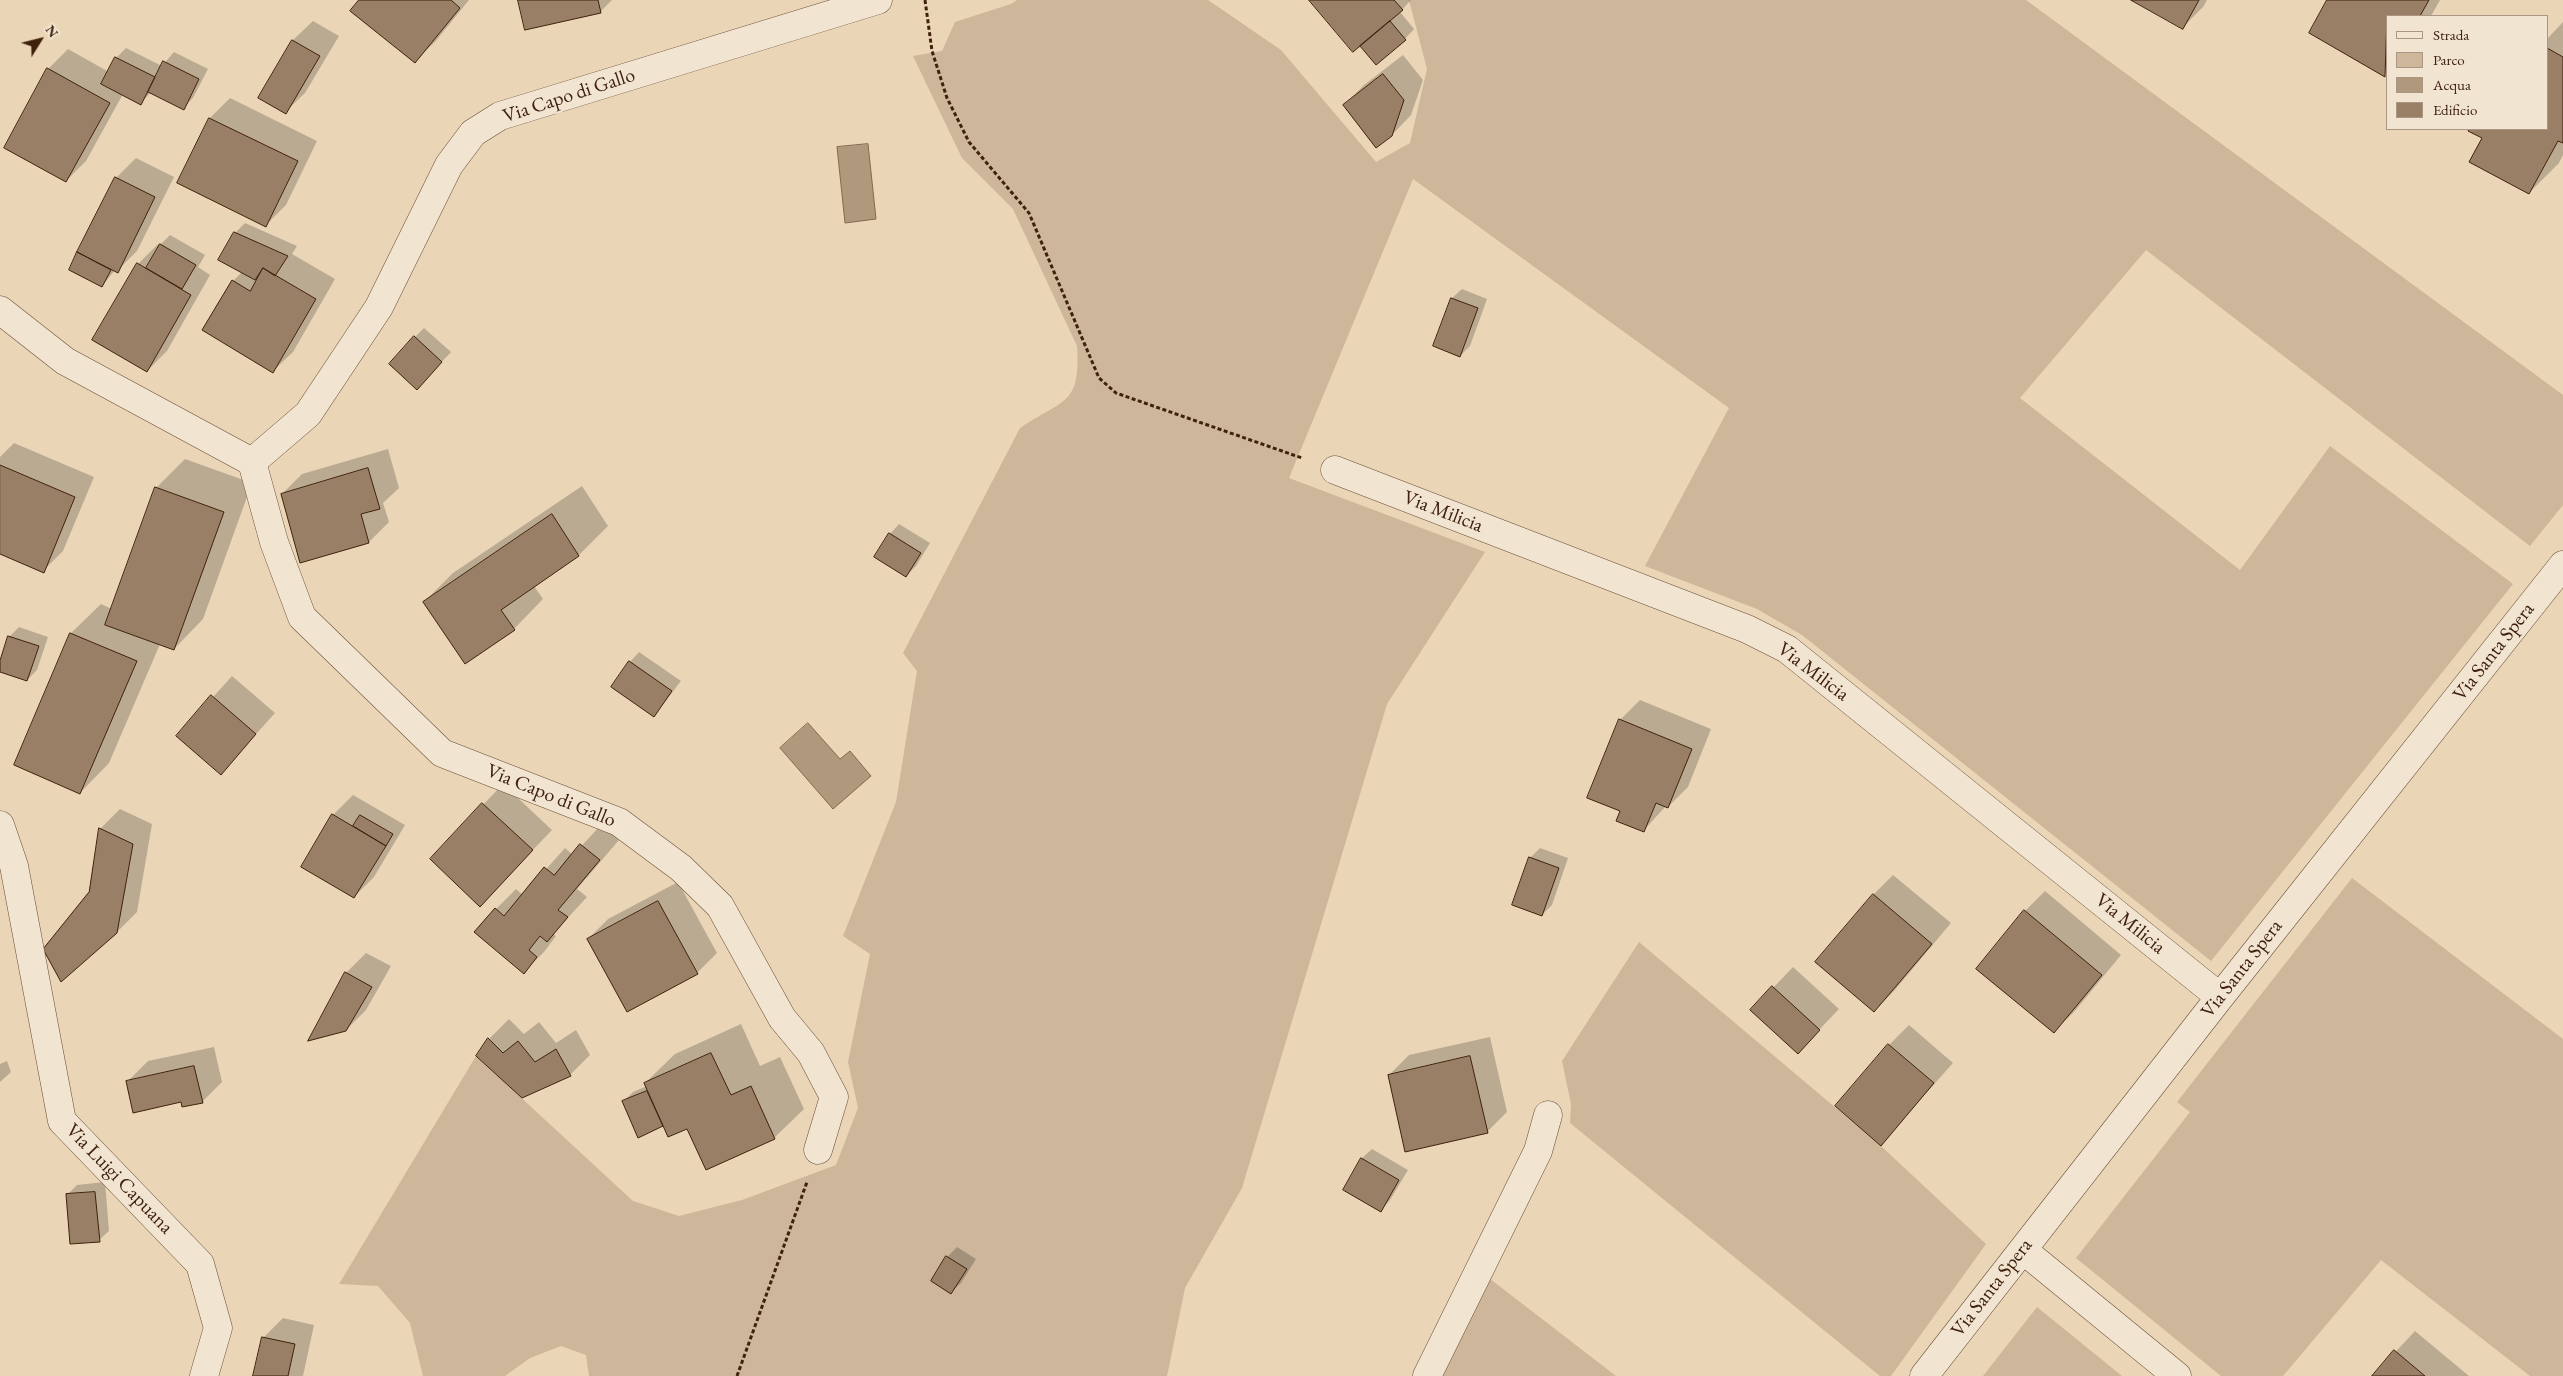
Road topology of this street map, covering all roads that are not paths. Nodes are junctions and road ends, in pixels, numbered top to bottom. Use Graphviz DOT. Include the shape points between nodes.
graph roads {
  1 [pos="878,0"];
  2 [pos="0,310"];
  3 [pos="252,462"];
  4 [pos="1335,470"];
  5 [pos="2563,565"];
  6 [pos="0,825"];
  7 [pos="2220,997"];
  8 [pos="1548,1115"];
  9 [pos="818,1150"];
  10 [pos="2023,1250"];
  11 [pos="204,1376"];
  12 [pos="1427,1376"];
  13 [pos="1924,1376"];
  14 [pos="2177,1376"];
  1 -- 3 [label="street, Via Capo di Gallo" via="500,116 473,132 449,165 380,306 308,414"];
  2 -- 3 [label="street" via="65,361"];
  3 -- 9 [label="street, Via Capo di Gallo" via="274,542 302,617 442,753 619,822 681,868 720,906 782,1018 811,1053 834,1097"];
  4 -- 7 [label="street, Via Milicia" via="1747,629 1787,649"];
  5 -- 7 [label="street, Via Santa Spera"];
  6 -- 11 [label="street, Via Luigi Capuana" via="14,866 62,1121 200,1264 218,1328"];
  7 -- 10 [label="street, Via Santa Spera"];
  8 -- 12 [label="street" via="1538,1151"];
  10 -- 13 [label="street, Via Santa Spera"];
  10 -- 14 [label="street"];
}
